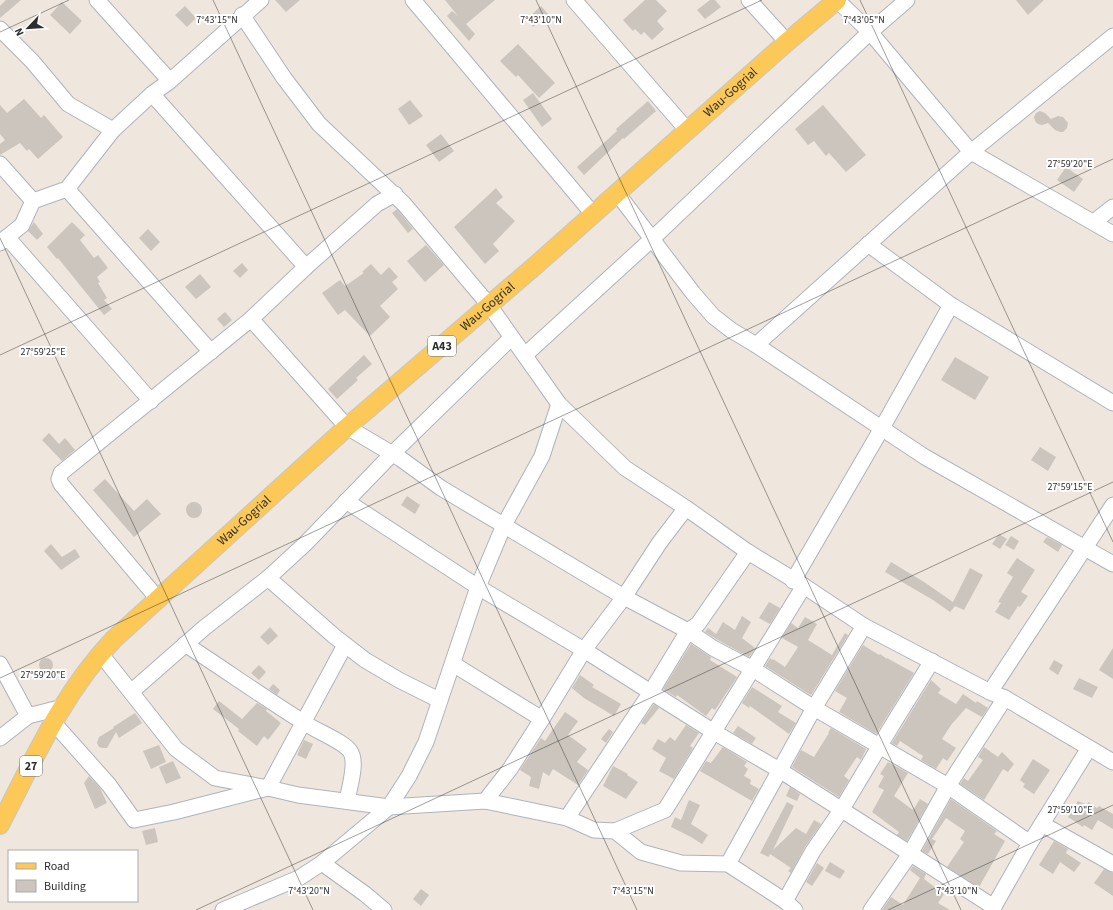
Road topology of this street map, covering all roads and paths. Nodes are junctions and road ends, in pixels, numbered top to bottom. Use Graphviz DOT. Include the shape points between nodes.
graph roads {
  1 [pos="97,0"];
  2 [pos="413,0"];
  3 [pos="574,0"];
  4 [pos="749,0"];
  5 [pos="837,0"];
  6 [pos="907,0"];
  7 [pos="249,6"];
  8 [pos="0,29"];
  9 [pos="870,32"];
  10 [pos="1113,36"];
  11 [pos="787,42"];
  12 [pos="170,81"];
  13 [pos="152,94"];
  14 [pos="113,130"];
  15 [pos="688,131"];
  16 [pos="971,152"];
  17 [pos="0,164"];
  18 [pos="67,189"];
  19 [pos="617,193"];
  20 [pos="395,194"];
  21 [pos="33,201"];
  22 [pos="1113,207"];
  23 [pos="593,214"];
  24 [pos="1094,222"];
  25 [pos="1113,234"];
  26 [pos="652,239"];
  27 [pos="4,240"];
  28 [pos="868,244"];
  29 [pos="306,267"];
  30 [pos="489,305"];
  31 [pos="951,305"];
  32 [pos="251,319"];
  33 [pos="511,338"];
  34 [pos="756,345"];
  35 [pos="211,352"];
  36 [pos="525,355"];
  37 [pos="151,401"];
  38 [pos="1113,403"];
  39 [pos="559,404"];
  40 [pos="347,427"];
  41 [pos="882,428"];
  42 [pos="392,454"];
  43 [pos="346,501"];
  44 [pos="1113,505"];
  45 [pos="686,508"];
  46 [pos="504,525"];
  47 [pos="1084,547"];
  48 [pos="748,552"];
  49 [pos="1113,564"];
  50 [pos="268,578"];
  51 [pos="799,583"];
  52 [pos="478,587"];
  53 [pos="624,597"];
  54 [pos="158,599"];
  55 [pos="864,626"];
  56 [pos="688,631"];
  57 [pos="185,644"];
  58 [pos="345,645"];
  59 [pos="584,650"];
  60 [pos="100,653"];
  61 [pos="932,662"];
  62 [pos="0,664"];
  63 [pos="453,664"];
  64 [pos="754,669"];
  65 [pos="131,692"];
  66 [pos="651,692"];
  67 [pos="990,692"];
  68 [pos="1005,698"];
  69 [pos="439,700"];
  70 [pos="814,708"];
  71 [pos="58,715"];
  72 [pos="28,716"];
  73 [pos="542,719"];
  74 [pos="304,723"];
  75 [pos="714,732"];
  76 [pos="0,738"];
  77 [pos="879,746"];
  78 [pos="1089,748"];
  79 [pos="1113,762"];
  80 [pos="781,771"];
  81 [pos="948,786"];
  82 [pos="268,788"];
  83 [pos="485,800"];
  84 [pos="347,801"];
  85 [pos="389,807"];
  86 [pos="842,810"];
  87 [pos="567,818"];
  88 [pos="1042,824"];
  89 [pos="0,825"];
  90 [pos="615,831"];
  91 [pos="1030,843"];
  92 [pos="910,854"];
  93 [pos="322,863"];
  94 [pos="728,864"];
  95 [pos="1113,864"];
  96 [pos="790,906"];
  97 [pos="240,907"];
  98 [pos="993,909"];
  99 [pos="223,910"];
  100 [pos="384,910"];
  101 [pos="871,910"];
  1 -- 12 [label="street"];
  2 -- 23 [label="street"];
  3 -- 15 [label="street"];
  4 -- 11 [label="street"];
  5 -- 9 [label="street"];
  5 -- 11 [label="main road, Wau-Gogrial / A43"];
  6 -- 9 [label="street"];
  7 -- 12 [label="street"];
  7 -- 20 [label="street" via="284,78 319,124"];
  8 -- 14 [label="street" via="32,61 68,104"];
  9 -- 16 [label="street"];
  9 -- 26 [label="street"];
  10 -- 16 [label="street"];
  11 -- 15 [label="main road, Wau-Gogrial / A43"];
  12 -- 13 [label="street"];
  13 -- 14 [label="street"];
  13 -- 29 [label="street"];
  14 -- 18 [label="street"];
  15 -- 19 [label="main road, Wau-Gogrial / A43"];
  16 -- 24 [label="street"];
  16 -- 28 [label="street"];
  17 -- 21 [label="street"];
  18 -- 21 [label="street"];
  18 -- 35 [label="street"];
  19 -- 23 [label="main road, Wau-Gogrial / A43"];
  19 -- 26 [label="street"];
  20 -- 29 [label="street" via="377,204"];
  20 -- 30 [label="street"];
  21 -- 27 [label="street" via="22,225"];
  22 -- 24 [label="street"];
  23 -- 30 [label="main road, Wau-Gogrial / A43"];
  24 -- 25 [label="street"];
  26 -- 34 [label="street" via="713,316"];
  26 -- 36 [label="street"];
  27 -- 37 [label="street"];
  28 -- 31 [label="street"];
  28 -- 34 [label="street"];
  29 -- 32 [label="street"];
  30 -- 33 [label="street"];
  30 -- 40 [label="main road, Wau-Gogrial / A43"];
  31 -- 38 [label="street"];
  31 -- 41 [label="street"];
  32 -- 35 [label="street"];
  32 -- 40 [label="street"];
  33 -- 36 [label="street"];
  33 -- 42 [label="street"];
  34 -- 41 [label="street"];
  35 -- 37 [label="street"];
  36 -- 39 [label="street"];
  37 -- 54 [label="street" via="61,473 60,479 61,484"];
  39 -- 45 [label="street" via="625,468"];
  39 -- 46 [label="street" via="542,456"];
  40 -- 42 [label="street"];
  40 -- 54 [label="main road, Wau-Gogrial / A43"];
  41 -- 47 [label="street" via="925,457"];
  41 -- 51 [label="street"];
  42 -- 43 [label="street"];
  42 -- 46 [label="street"];
  43 -- 50 [label="street"];
  43 -- 52 [label="street"];
  44 -- 47 [label="street"];
  45 -- 48 [label="street"];
  45 -- 53 [label="street"];
  46 -- 52 [label="street"];
  46 -- 53 [label="street"];
  47 -- 49 [label="street"];
  47 -- 67 [label="street"];
  48 -- 51 [label="street"];
  48 -- 56 [label="street" via="698,624"];
  50 -- 57 [label="street"];
  50 -- 58 [label="street"];
  51 -- 55 [label="street"];
  51 -- 64 [label="street"];
  52 -- 59 [label="street"];
  52 -- 63 [label="street"];
  53 -- 56 [label="street"];
  53 -- 59 [label="street"];
  54 -- 60 [label="main road, Wau-Gogrial / A43"];
  55 -- 61 [label="street"];
  55 -- 70 [label="street"];
  56 -- 64 [label="street" via="713,648"];
  56 -- 66 [label="street"];
  57 -- 65 [label="street"];
  57 -- 74 [label="street"];
  58 -- 69 [label="street" via="365,660"];
  58 -- 74 [label="street"];
  59 -- 66 [label="street"];
  59 -- 73 [label="street"];
  60 -- 65 [label="street"];
  60 -- 71 [label="main road, Wau-Gogrial / A43"];
  61 -- 67 [label="street"];
  61 -- 77 [label="street"];
  62 -- 72 [label="street"];
  63 -- 69 [label="street"];
  63 -- 73 [label="street"];
  64 -- 70 [label="street"];
  64 -- 75 [label="street"];
  65 -- 82 [label="street" via="176,749 214,778"];
  66 -- 75 [label="street"];
  66 -- 87 [label="street"];
  67 -- 68 [label="street"];
  68 -- 78 [label="street"];
  68 -- 81 [label="street"];
  69 -- 85 [label="street" via="426,742 409,776"];
  70 -- 77 [label="street"];
  70 -- 80 [label="street"];
  71 -- 72 [label="street"];
  71 -- 82 [label="street" via="134,820"];
  71 -- 89 [label="main road, 27"];
  72 -- 76 [label="street"];
  73 -- 83 [label="street" via="510,769"];
  74 -- 82 [label="street"];
  74 -- 84 [label="street" via="350,750 354,766"];
  75 -- 80 [label="street"];
  75 -- 90 [label="street" via="665,810"];
  77 -- 81 [label="street"];
  77 -- 86 [label="street"];
  78 -- 79 [label="street"];
  78 -- 88 [label="street"];
  80 -- 86 [label="street"];
  80 -- 94 [label="street"];
  81 -- 91 [label="street"];
  81 -- 92 [label="street"];
  82 -- 84 [label="street" via="298,795"];
  83 -- 85 [label="street"];
  83 -- 87 [label="street"];
  84 -- 85 [label="street"];
  85 -- 93 [label="street"];
  86 -- 92 [label="street"];
  86 -- 96 [label="street" via="813,851"];
  87 -- 90 [label="street" via="594,830"];
  88 -- 91 [label="street"];
  88 -- 95 [label="street"];
  90 -- 94 [label="street" via="641,852 681,863"];
  91 -- 98 [label="street"];
  92 -- 98 [label="street"];
  92 -- 101 [label="street"];
  93 -- 97 [label="street" via="299,878"];
  93 -- 100 [label="street"];
  94 -- 96 [label="street"];
  97 -- 99 [label="street"];
}
